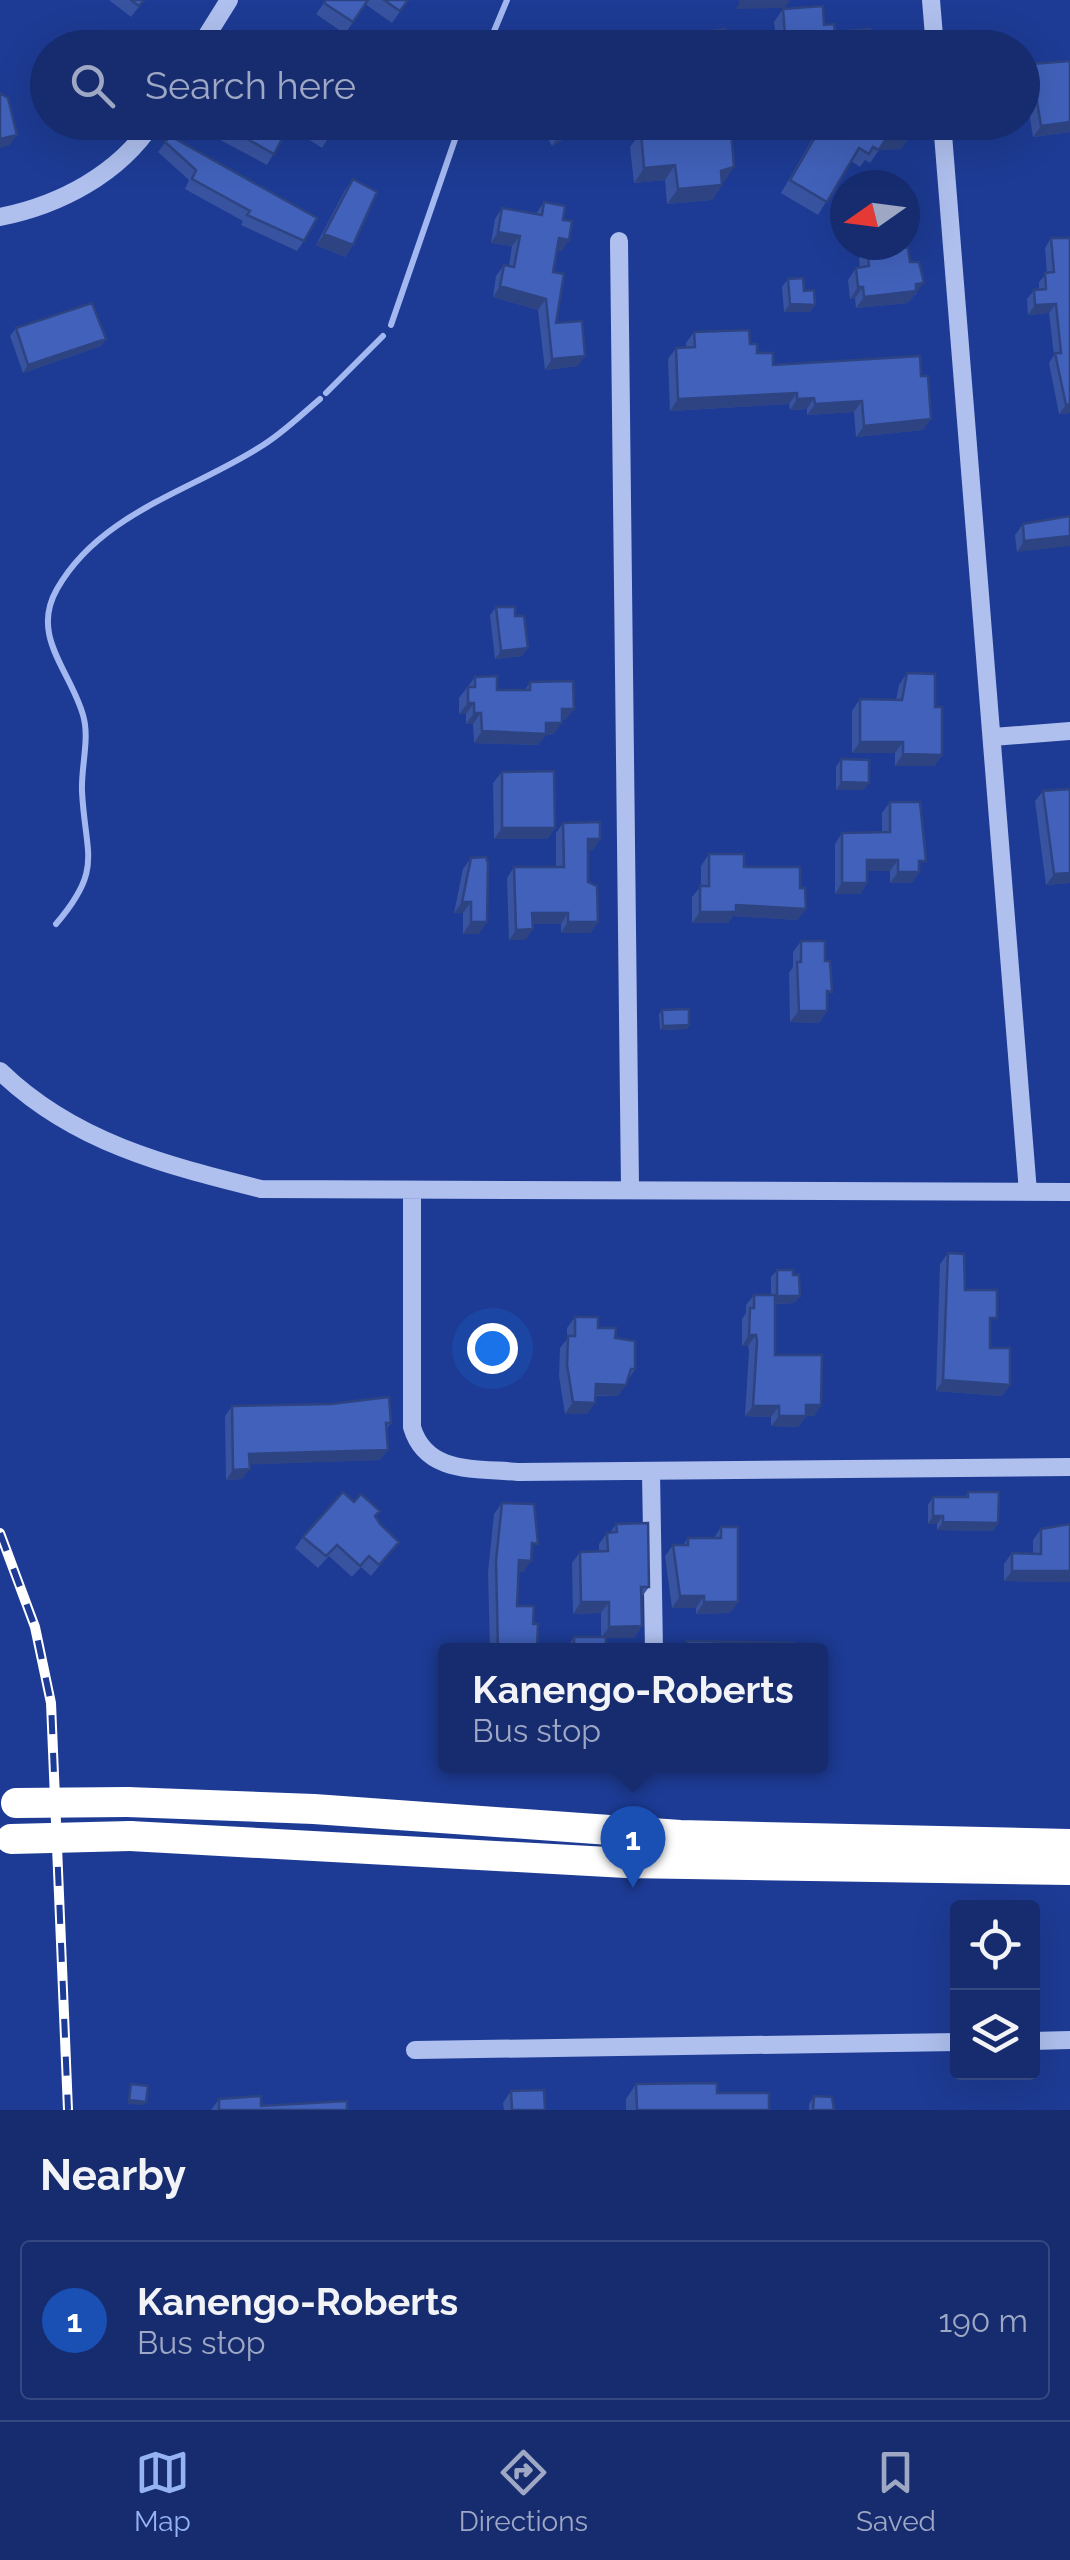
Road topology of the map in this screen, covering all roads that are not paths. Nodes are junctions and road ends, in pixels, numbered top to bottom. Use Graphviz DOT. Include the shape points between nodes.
graph roads {
  1 [pos="229,0"];
  2 [pos="932,0"];
  3 [pos="210,30"];
  4 [pos="934,30"];
  5 [pos="140,140"];
  6 [pos="943,140"];
  7 [pos="0,218"];
  8 [pos="620,241"];
  9 [pos="1070,731"];
  10 [pos="992,737"];
  11 [pos="0,1071"];
  12 [pos="630,1187"];
  13 [pos="412,1191"];
  14 [pos="1028,1192"];
  15 [pos="1070,1192"];
  16 [pos="1070,1467"];
  17 [pos="651,1473"];
  18 [pos="654,1643"];
  19 [pos="8,1803"];
  20 [pos="6,1839"];
  21 [pos="1070,1844"];
  22 [pos="1070,1870"];
  23 [pos="1070,2040"];
  24 [pos="1040,2041"];
  25 [pos="950,2042"];
  26 [pos="416,2050"];
  1 -- 3 [label="street"];
  2 -- 4 [label="street"];
  5 -- 7 [label="street" via="98,178"];
  6 -- 10 [label="street"];
  8 -- 12 [label="street"];
  9 -- 10 [label="street"];
  10 -- 14 [label="street"];
  11 -- 13 [label="street" via="56,1117 137,1156 262,1189"];
  12 -- 13 [label="street"];
  12 -- 14 [label="street"];
  13 -- 17 [label="street" via="416,1442 436,1462 455,1466"];
  14 -- 15 [label="street"];
  16 -- 17 [label="street"];
  17 -- 18 [label="street"];
  19 -- 21 [label="highway, bridge" via="314,1808 680,1835"];
  20 -- 22 [label="highway, bridge" via="130,1836 626,1862"];
  23 -- 24 [label="street"];
  25 -- 26 [label="street"];
}
